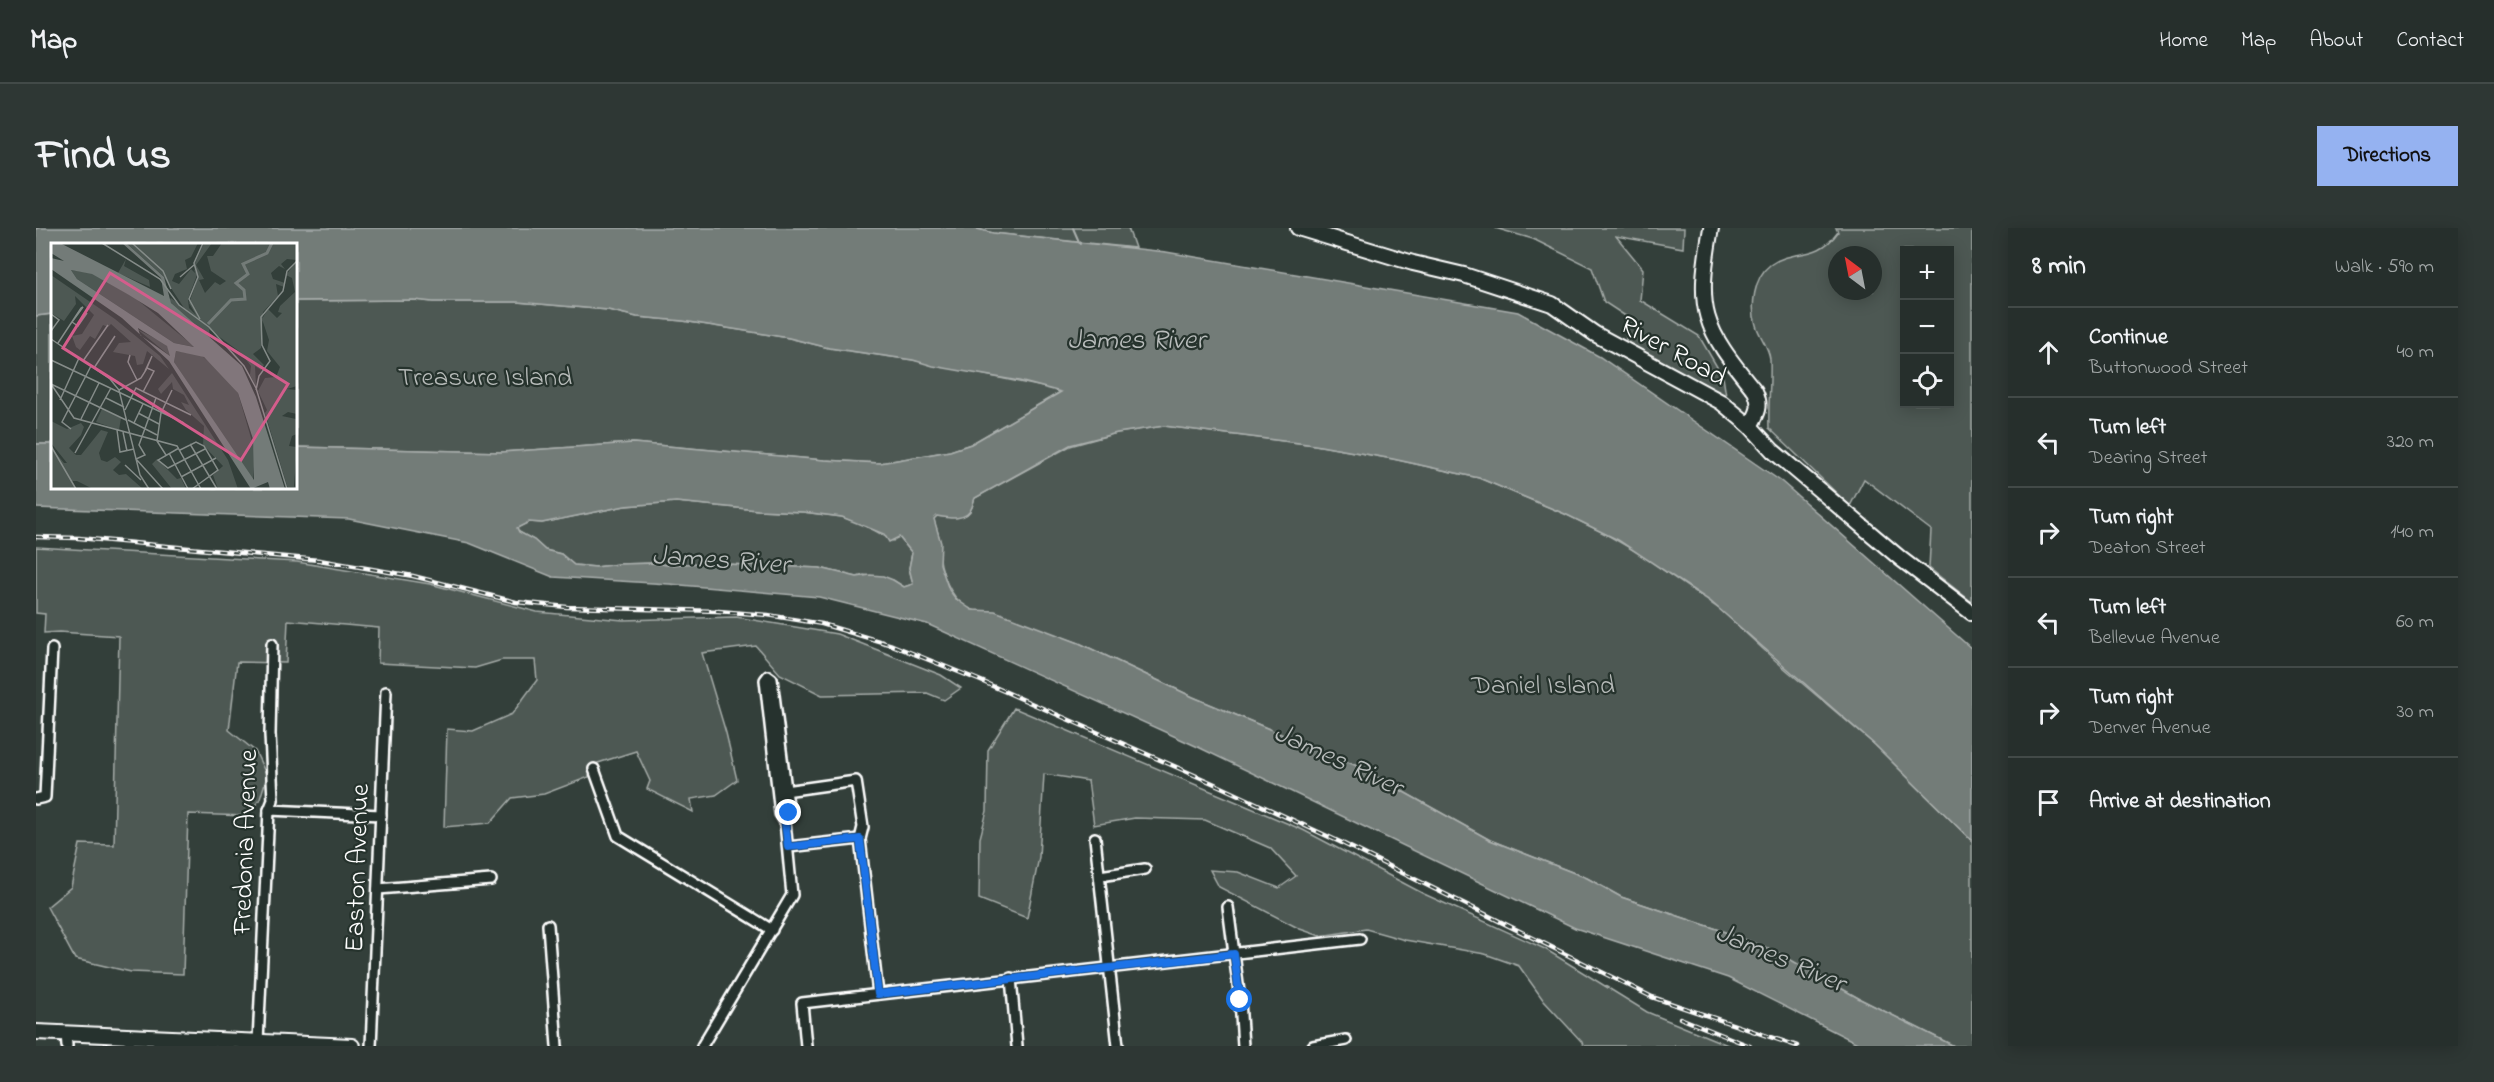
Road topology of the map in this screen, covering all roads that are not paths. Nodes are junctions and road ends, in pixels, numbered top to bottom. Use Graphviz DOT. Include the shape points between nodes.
graph roads {
  1 [pos="1298,228"];
  2 [pos="1711,228"];
  3 [pos="1750,426"];
  4 [pos="1972,614"];
  5 [pos="272,644"];
  6 [pos="52,649"];
  7 [pos="386,692"];
  8 [pos="594,768"];
  9 [pos="786,791"];
  10 [pos="38,799"];
  11 [pos="269,810"];
  12 [pos="381,815"];
  13 [pos="785,822"];
  14 [pos="1095,838"];
  15 [pos="860,839"];
  16 [pos="788,847"];
  17 [pos="1146,868"];
  18 [pos="1100,876"];
  19 [pos="491,880"];
  20 [pos="378,889"];
  21 [pos="1228,907"];
  22 [pos="548,925"];
  23 [pos="772,930"];
  24 [pos="1360,939"];
  25 [pos="1234,954"];
  26 [pos="1110,968"];
  27 [pos="1011,978"];
  28 [pos="878,994"];
  29 [pos="36,1032"];
  30 [pos="67,1040"];
  31 [pos="1346,1040"];
  32 [pos="258,1042"];
  33 [pos="215,1044"];
  34 [pos="346,1046"];
  35 [pos="352,1046"];
  36 [pos="371,1046"];
  37 [pos="557,1046"];
  38 [pos="702,1046"];
  39 [pos="806,1046"];
  40 [pos="1017,1046"];
  41 [pos="1118,1046"];
  42 [pos="1243,1046"];
  43 [pos="1313,1046"];
  1 -- 3 [label="street, River Road" via="1540,298 1595,334 1721,402"];
  2 -- 3 [label="street" via="1704,277 1706,312 1718,344 1759,400 1758,413"];
  3 -- 4 [label="street, River Road" via="1773,451"];
  5 -- 11 [label="street, Fredonia Avenue" via="273,800"];
  6 -- 10 [label="street" via="45,797"];
  7 -- 12 [label="street, Easton Avenue"];
  8 -- 23 [label="street" via="618,836"];
  9 -- 13 [label="street" via="789,813"];
  9 -- 13 [label="street" via="772,679 768,676 765,680 780,814"];
  9 -- 15 [label="street" via="856,781 863,827"];
  11 -- 12 [label="street"];
  11 -- 32 [label="street, Fredonia Avenue"];
  12 -- 20 [label="street, Easton Avenue"];
  13 -- 16 [label="street"];
  14 -- 18 [label="street"];
  15 -- 16 [label="street"];
  15 -- 28 [label="street"];
  16 -- 23 [label="street" via="792,895"];
  17 -- 18 [label="street"];
  18 -- 26 [label="street"];
  19 -- 20 [label="street"];
  20 -- 36 [label="street, Easton Avenue"];
  21 -- 25 [label="street"];
  22 -- 37 [label="street"];
  23 -- 38 [label="street"];
  24 -- 25 [label="street"];
  25 -- 26 [label="street"];
  25 -- 42 [label="street"];
  26 -- 27 [label="street"];
  26 -- 41 [label="street"];
  27 -- 28 [label="street"];
  27 -- 40 [label="street"];
  28 -- 39 [label="street" via="802,1003"];
  29 -- 30 [label="street"];
  30 -- 33 [label="street"];
  31 -- 43 [label="street"];
  32 -- 33 [label="street"];
  32 -- 34 [label="street"];
  34 -- 35 [label="street"];
}
